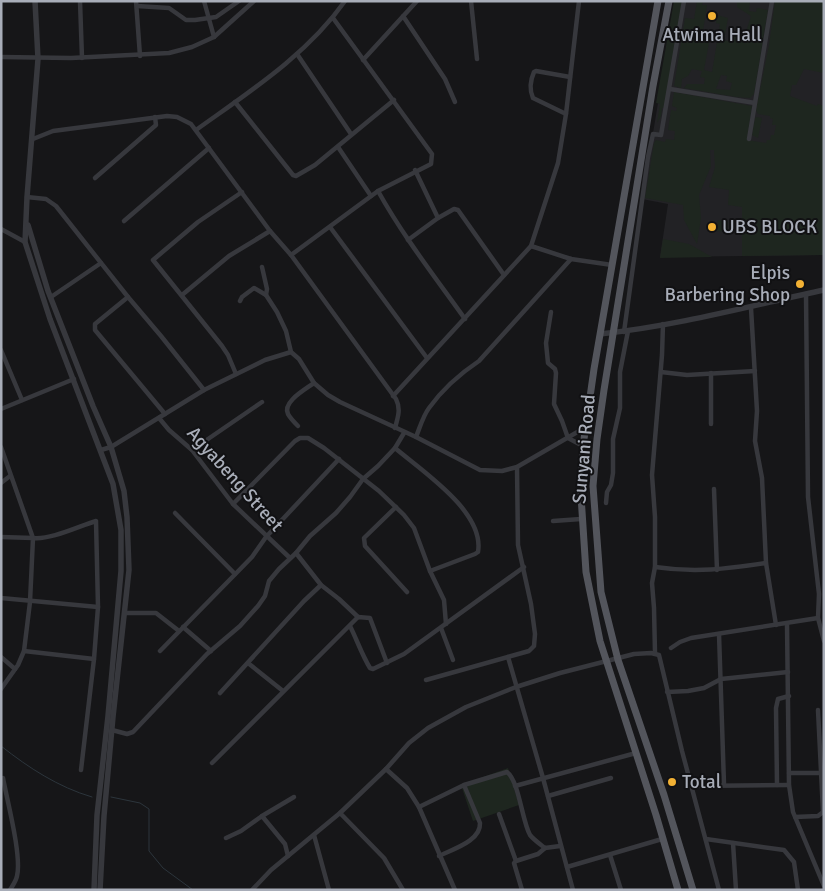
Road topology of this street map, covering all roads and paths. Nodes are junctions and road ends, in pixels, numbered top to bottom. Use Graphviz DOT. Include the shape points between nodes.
graph roads {
  1 [pos="35,1"];
  2 [pos="80,1"];
  3 [pos="204,1"];
  4 [pos="254,1"];
  5 [pos="345,1"];
  6 [pos="409,1"];
  7 [pos="471,1"];
  8 [pos="579,1"];
  9 [pos="658,1"];
  10 [pos="669,1"];
  11 [pos="684,1"];
  12 [pos="772,1"];
  13 [pos="136,3"];
  14 [pos="237,3"];
  15 [pos="415,3"];
  16 [pos="241,13"];
  17 [pos="403,16"];
  18 [pos="209,18"];
  19 [pos="333,18"];
  20 [pos="214,37"];
  21 [pos="297,54"];
  22 [pos="140,56"];
  23 [pos="1,57"];
  24 [pos="82,58"];
  25 [pos="38,59"];
  26 [pos="477,59"];
  27 [pos="363,60"];
  28 [pos="570,76"];
  29 [pos="670,89"];
  30 [pos="394,100"];
  31 [pos="235,102"];
  32 [pos="455,102"];
  33 [pos="755,103"];
  34 [pos="566,114"];
  35 [pos="155,117"];
  36 [pos="196,130"];
  37 [pos="351,134"];
  38 [pos="749,139"];
  39 [pos="33,140"];
  40 [pos="338,147"];
  41 [pos="209,148"];
  42 [pos="415,170"];
  43 [pos="95,178"];
  44 [pos="378,191"];
  45 [pos="242,192"];
  46 [pos="370,196"];
  47 [pos="27,197"];
  48 [pos="438,218"];
  49 [pos="124,220"];
  50 [pos="27,223"];
  51 [pos="330,227"];
  52 [pos="1,228"];
  53 [pos="270,231"];
  54 [pos="408,240"];
  55 [pos="25,242"];
  56 [pos="531,246"];
  57 [pos="291,256"];
  58 [pos="571,259"];
  59 [pos="101,263"];
  60 [pos="612,265"];
  61 [pos="262,267"];
  62 [pos="504,275"];
  63 [pos="824,290"];
  64 [pos="806,294"];
  65 [pos="182,295"];
  66 [pos="266,295"];
  67 [pos="128,297"];
  68 [pos="51,298"];
  69 [pos="240,301"];
  70 [pos="751,308"];
  71 [pos="551,312"];
  72 [pos="465,319"];
  73 [pos="663,324"];
  74 [pos="626,331"];
  75 [pos="614,333"];
  76 [pos="600,334"];
  77 [pos="291,352"];
  78 [pos="2,353"];
  79 [pos="427,358"];
  80 [pos="755,371"];
  81 [pos="661,372"];
  82 [pos="711,373"];
  83 [pos="236,374"];
  84 [pos="74,379"];
  85 [pos="314,383"];
  86 [pos="204,390"];
  87 [pos="393,396"];
  88 [pos="22,400"];
  89 [pos="262,402"];
  90 [pos="1,409"];
  91 [pos="165,414"];
  92 [pos="159,418"];
  93 [pos="711,424"];
  94 [pos="298,426"];
  95 [pos="586,427"];
  96 [pos="395,428"];
  97 [pos="404,433"];
  98 [pos="416,437"];
  99 [pos="568,438"];
  100 [pos="583,446"];
  101 [pos="1,447"];
  102 [pos="111,448"];
  103 [pos="395,448"];
  104 [pos="101,450"];
  105 [pos="192,450"];
  106 [pos="339,459"];
  107 [pos="517,467"];
  108 [pos="10,476"];
  109 [pos="363,479"];
  110 [pos="1,483"];
  111 [pos="714,489"];
  112 [pos="606,503"];
  113 [pos="233,504"];
  114 [pos="396,507"];
  115 [pos="175,514"];
  116 [pos="581,519"];
  117 [pos="553,521"];
  118 [pos="1,536"];
  119 [pos="266,536"];
  120 [pos="33,538"];
  121 [pos="296,553"];
  122 [pos="290,558"];
  123 [pos="766,563"];
  124 [pos="524,567"];
  125 [pos="655,567"];
  126 [pos="717,570"];
  127 [pos="430,571"];
  128 [pos="235,574"];
  129 [pos="321,586"];
  130 [pos="407,592"];
  131 [pos="1,598"];
  132 [pos="30,602"];
  133 [pos="98,607"];
  134 [pos="125,613"];
  135 [pos="358,617"];
  136 [pos="818,618"];
  137 [pos="787,624"];
  138 [pos="776,625"];
  139 [pos="350,626"];
  140 [pos="443,626"];
  141 [pos="183,627"];
  142 [pos="179,632"];
  143 [pos="719,634"];
  144 [pos="824,641"];
  145 [pos="671,648"];
  146 [pos="211,650"];
  147 [pos="24,651"];
  148 [pos="160,651"];
  149 [pos="655,653"];
  150 [pos="1,657"];
  151 [pos="508,657"];
  152 [pos="94,659"];
  153 [pos="453,660"];
  154 [pos="618,660"];
  155 [pos="606,662"];
  156 [pos="248,663"];
  157 [pos="387,663"];
  158 [pos="15,669"];
  159 [pos="788,672"];
  160 [pos="721,679"];
  161 [pos="426,680"];
  162 [pos="516,687"];
  163 [pos="1,689"];
  164 [pos="283,691"];
  165 [pos="668,692"];
  166 [pos="220,693"];
  167 [pos="789,696"];
  168 [pos="818,710"];
  169 [pos="789,727"];
  170 [pos="777,728"];
  171 [pos="112,730"];
  172 [pos="636,753"];
  173 [pos="212,764"];
  174 [pos="82,770"];
  175 [pos="386,770"];
  176 [pos="820,772"];
  177 [pos="789,773"];
  178 [pos="3,778"];
  179 [pos="543,778"];
  180 [pos="611,778"];
  181 [pos="724,784"];
  182 [pos="777,784"];
  183 [pos="464,785"];
  184 [pos="789,785"];
  185 [pos="515,786"];
  186 [pos="692,786"];
  187 [pos="548,796"];
  188 [pos="294,797"];
  189 [pos="419,807"];
  190 [pos="340,813"];
  191 [pos="499,814"];
  192 [pos="262,816"];
  193 [pos="795,817"];
  194 [pos="314,835"];
  195 [pos="226,838"];
  196 [pos="662,838"];
  197 [pos="706,839"];
  198 [pos="733,843"];
  199 [pos="560,846"];
  200 [pos="545,848"];
  201 [pos="610,855"];
  202 [pos="288,856"];
  203 [pos="439,856"];
  204 [pos="516,861"];
  205 [pos="567,867"];
  206 [pos="823,880"];
  207 [pos="824,886"];
  208 [pos="255,889"];
  209 [pos="10,890"];
  210 [pos="94,890"];
  211 [pos="100,890"];
  212 [pos="328,890"];
  213 [pos="403,890"];
  214 [pos="455,890"];
  215 [pos="522,890"];
  216 [pos="573,890"];
  217 [pos="621,890"];
  218 [pos="678,890"];
  219 [pos="692,890"];
  220 [pos="719,890"];
  221 [pos="736,890"];
  222 [pos="798,890"];
  1 -- 25 [label="street"];
  2 -- 24 [label="street"];
  3 -- 18 [label="street"];
  4 -- 16 [label="street"];
  5 -- 19 [label="street"];
  6 -- 15 [label="street"];
  7 -- 26 [label="street"];
  8 -- 28 [label="street"];
  9 -- 60 [label="main road"];
  10 -- 75 [label="main road, Sunyani Road"];
  11 -- 29 [label="street"];
  12 -- 33 [label="street"];
  13 -- 18 [label="street" via="169,8 186,20"];
  13 -- 22 [label="street"];
  14 -- 16 [label="street"];
  14 -- 18 [label="street"];
  15 -- 17 [label="street"];
  16 -- 20 [label="street"];
  17 -- 27 [label="street"];
  17 -- 32 [label="street" via="445,80"];
  18 -- 20 [label="street"];
  19 -- 21 [label="street"];
  19 -- 27 [label="street"];
  20 -- 22 [label="street" via="181,51"];
  21 -- 31 [label="street"];
  21 -- 37 [label="street"];
  22 -- 24 [label="street"];
  23 -- 25 [label="street"];
  24 -- 25 [label="street"];
  25 -- 39 [label="street"];
  27 -- 30 [label="street"];
  28 -- 34 [label="street"];
  28 -- 34 [label="street" via="536,71 530,84 532,98"];
  29 -- 33 [label="street"];
  29 -- 74 [label="street" via="661,135 653,134 648,157"];
  30 -- 37 [label="street"];
  30 -- 42 [label="street" via="432,154 431,164"];
  31 -- 36 [label="street"];
  31 -- 40 [label="street" via="293,175 315,165"];
  33 -- 38 [label="street"];
  34 -- 56 [label="street" via="558,164"];
  35 -- 36 [label="street" via="177,117"];
  35 -- 39 [label="street" via="53,131"];
  35 -- 43 [label="street" via="156,125"];
  36 -- 41 [label="street"];
  37 -- 40 [label="street"];
  39 -- 47 [label="street"];
  40 -- 46 [label="street"];
  41 -- 45 [label="street"];
  41 -- 49 [label="street"];
  42 -- 44 [label="street"];
  42 -- 48 [label="street"];
  44 -- 46 [label="street"];
  44 -- 54 [label="street"];
  45 -- 53 [label="street"];
  45 -- 65 [label="street" via="198,222 153,260"];
  46 -- 51 [label="street"];
  47 -- 50 [label="street"];
  47 -- 59 [label="street" via="52,202"];
  48 -- 54 [label="street"];
  48 -- 62 [label="street" via="451,210 458,210"];
  50 -- 55 [label="street"];
  50 -- 68 [label="street"];
  51 -- 57 [label="street"];
  51 -- 79 [label="street"];
  52 -- 55 [label="street"];
  53 -- 57 [label="street"];
  53 -- 65 [label="street" via="229,256"];
  54 -- 72 [label="street"];
  55 -- 84 [label="street"];
  56 -- 58 [label="street"];
  56 -- 62 [label="street"];
  57 -- 87 [label="street"];
  58 -- 60 [label="street"];
  58 -- 98 [label="street" via="479,361 428,409"];
  59 -- 67 [label="street"];
  59 -- 68 [label="street"];
  60 -- 76 [label="main road"];
  61 -- 66 [label="street"];
  62 -- 72 [label="street"];
  63 -- 64 [label="street"];
  64 -- 70 [label="street"];
  64 -- 136 [label="street" via="808,497 819,594"];
  65 -- 83 [label="street" via="225,350"];
  66 -- 69 [label="street" via="254,288"];
  66 -- 77 [label="street" via="286,331"];
  67 -- 86 [label="street"];
  67 -- 91 [label="street" via="95,324 95,330"];
  68 -- 102 [label="street"];
  70 -- 73 [label="street"];
  70 -- 80 [label="street"];
  71 -- 99 [label="street" via="547,358 555,369 554,404"];
  72 -- 79 [label="street"];
  73 -- 74 [label="street"];
  73 -- 81 [label="street"];
  74 -- 75 [label="street"];
  74 -- 112 [label="street" via="620,372 620,408 613,439 613,473"];
  75 -- 76 [label="street"];
  75 -- 154 [label="main road, Sunyani Road" via="593,486 601,592"];
  76 -- 95 [label="main road"];
  77 -- 83 [label="street"];
  77 -- 85 [label="street"];
  78 -- 88 [label="street"];
  79 -- 87 [label="street"];
  80 -- 82 [label="street"];
  80 -- 123 [label="street" via="755,441 762,478"];
  81 -- 82 [label="street"];
  81 -- 125 [label="street" via="652,475"];
  82 -- 93 [label="street"];
  83 -- 86 [label="street"];
  84 -- 88 [label="street"];
  84 -- 104 [label="street"];
  85 -- 94 [label="street" via="288,402 288,414"];
  85 -- 96 [label="street" via="340,402"];
  86 -- 91 [label="street"];
  87 -- 96 [label="street" via="399,415"];
  88 -- 90 [label="street"];
  89 -- 105 [label="street"];
  91 -- 92 [label="street"];
  92 -- 102 [label="street"];
  92 -- 105 [label="street, Agyabeng Street"];
  95 -- 99 [label="street"];
  95 -- 100 [label="main road"];
  96 -- 97 [label="street"];
  97 -- 98 [label="street"];
  97 -- 103 [label="street"];
  98 -- 107 [label="street" via="480,470 502,471"];
  99 -- 100 [label="street"];
  99 -- 107 [label="street"];
  100 -- 116 [label="main road"];
  101 -- 108 [label="street"];
  102 -- 104 [label="street"];
  102 -- 134 [label="street" via="124,491 127,517 129,570"];
  103 -- 109 [label="street"];
  103 -- 127 [label="street" via="462,508 471,520 478,540 478,552 475,554"];
  104 -- 210 [label="street" via="118,509 121,571 97,815"];
  105 -- 113 [label="street, Agyabeng Street"];
  106 -- 109 [label="street"];
  106 -- 113 [label="street" via="308,438 300,438"];
  106 -- 119 [label="street"];
  107 -- 124 [label="street" via="518,546"];
  108 -- 110 [label="street"];
  108 -- 120 [label="street"];
  109 -- 114 [label="street"];
  109 -- 121 [label="street" via="341,508"];
  111 -- 126 [label="street"];
  113 -- 119 [label="street, Agyabeng Street"];
  114 -- 127 [label="street" via="414,528"];
  114 -- 130 [label="street" via="364,538 365,546"];
  115 -- 128 [label="street"];
  116 -- 117 [label="street"];
  116 -- 155 [label="main road" via="586,572"];
  118 -- 120 [label="street"];
  119 -- 122 [label="street, Agyabeng Street"];
  119 -- 128 [label="street"];
  120 -- 132 [label="street"];
  120 -- 133 [label="street" via="39,539 96,521"];
  121 -- 122 [label="street"];
  121 -- 129 [label="street"];
  122 -- 146 [label="street" via="269,581 258,606"];
  123 -- 126 [label="street"];
  123 -- 138 [label="street"];
  124 -- 140 [label="street"];
  124 -- 151 [label="street" via="536,642 532,650"];
  125 -- 126 [label="street"];
  125 -- 149 [label="street" via="652,582"];
  127 -- 140 [label="street" via="444,600"];
  128 -- 141 [label="street"];
  129 -- 135 [label="street"];
  129 -- 156 [label="street"];
  131 -- 132 [label="street"];
  132 -- 133 [label="street"];
  132 -- 147 [label="street"];
  133 -- 152 [label="street"];
  134 -- 142 [label="street" via="156,613"];
  134 -- 171 [label="street"];
  135 -- 139 [label="street"];
  135 -- 157 [label="street" via="370,618"];
  136 -- 137 [label="street"];
  136 -- 144 [label="street"];
  137 -- 138 [label="street"];
  137 -- 159 [label="street"];
  138 -- 143 [label="street"];
  139 -- 157 [label="street" via="370,668"];
  139 -- 164 [label="street"];
  140 -- 153 [label="street"];
  140 -- 157 [label="street"];
  141 -- 142 [label="street"];
  141 -- 146 [label="street"];
  142 -- 148 [label="street"];
  143 -- 145 [label="street" via="691,638"];
  143 -- 160 [label="street"];
  146 -- 171 [label="street" via="134,732 127,734"];
  147 -- 152 [label="street"];
  147 -- 158 [label="street"];
  149 -- 154 [label="street" via="634,654"];
  149 -- 165 [label="street" via="659,655"];
  150 -- 158 [label="street"];
  151 -- 161 [label="street"];
  151 -- 162 [label="street"];
  152 -- 174 [label="street"];
  154 -- 155 [label="street"];
  154 -- 219 [label="main road, Sunyani Road"];
  155 -- 162 [label="street"];
  155 -- 172 [label="main road"];
  156 -- 164 [label="street"];
  156 -- 166 [label="street"];
  158 -- 163 [label="street"];
  159 -- 160 [label="street"];
  159 -- 167 [label="street"];
  160 -- 165 [label="street" via="704,688"];
  160 -- 181 [label="street"];
  162 -- 175 [label="street" via="466,707 428,728 409,743"];
  162 -- 179 [label="street"];
  164 -- 173 [label="street"];
  165 -- 186 [label="street"];
  167 -- 169 [label="street"];
  167 -- 170 [label="street" via="778,699"];
  168 -- 176 [label="street"];
  169 -- 170 [label="street"];
  169 -- 177 [label="street"];
  170 -- 182 [label="street"];
  171 -- 211 [label="street"];
  172 -- 179 [label="street"];
  172 -- 196 [label="main road"];
  175 -- 189 [label="street" via="407,788"];
  175 -- 190 [label="street"];
  176 -- 177 [label="street"];
  176 -- 193 [label="street" via="823,812 818,816"];
  177 -- 184 [label="street"];
  178 -- 209 [label="street" via="17,864 17,878"];
  179 -- 185 [label="street"];
  179 -- 187 [label="street"];
  180 -- 187 [label="street"];
  181 -- 182 [label="street"];
  181 -- 186 [label="street"];
  182 -- 184 [label="street"];
  183 -- 185 [label="street" via="507,772"];
  183 -- 189 [label="street"];
  183 -- 203 [label="street" via="480,830 475,837"];
  184 -- 193 [label="street"];
  185 -- 200 [label="street" via="531,835"];
  186 -- 197 [label="street"];
  187 -- 199 [label="street"];
  188 -- 192 [label="street"];
  189 -- 203 [label="street"];
  190 -- 194 [label="street"];
  190 -- 213 [label="street" via="384,858"];
  191 -- 204 [label="street"];
  192 -- 195 [label="street"];
  192 -- 202 [label="street" via="285,844"];
  193 -- 206 [label="street"];
  194 -- 202 [label="street"];
  194 -- 212 [label="street"];
  196 -- 201 [label="street"];
  196 -- 218 [label="main road"];
  197 -- 198 [label="street"];
  197 -- 220 [label="street"];
  198 -- 221 [label="street"];
  198 -- 222 [label="street" via="786,852 796,868"];
  199 -- 200 [label="street"];
  199 -- 205 [label="street"];
  200 -- 204 [label="street" via="538,854"];
  201 -- 205 [label="street"];
  201 -- 217 [label="street"];
  202 -- 208 [label="street"];
  203 -- 214 [label="street"];
  204 -- 215 [label="street" via="514,866"];
  205 -- 216 [label="street"];
  206 -- 207 [label="street"];
}
